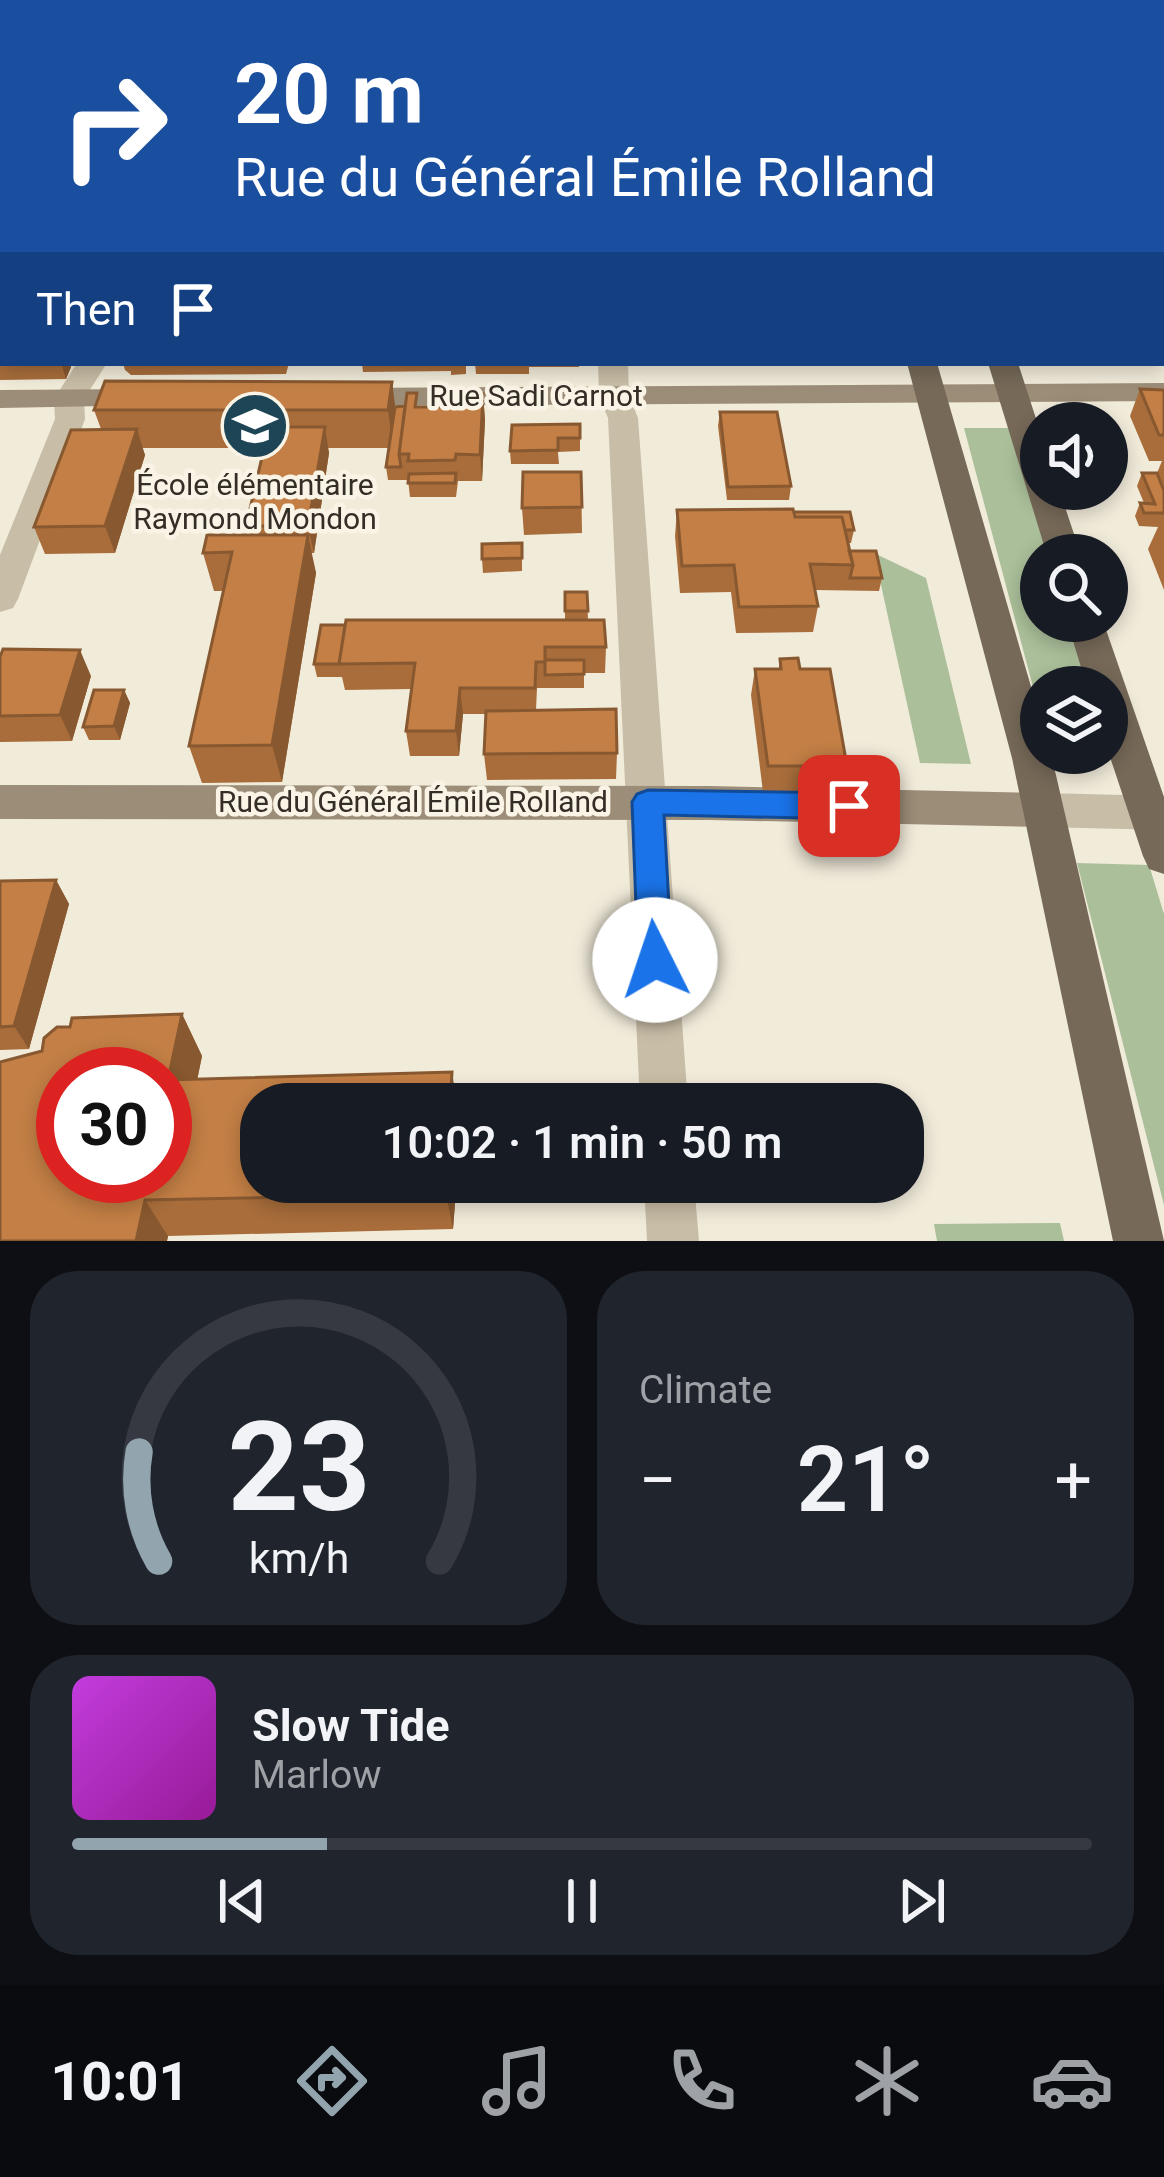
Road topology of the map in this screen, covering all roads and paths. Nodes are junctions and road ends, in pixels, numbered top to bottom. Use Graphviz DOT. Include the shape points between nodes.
graph roads {
  1 [pos="90,366"];
  2 [pos="1008,378"];
  3 [pos="614,379"];
  4 [pos="926,379"];
  5 [pos="1164,392"];
  6 [pos="320,397"];
  7 [pos="180,398"];
  8 [pos="0,399"];
  9 [pos="69,399"];
  10 [pos="1020,416"];
  11 [pos="0,599"];
  12 [pos="1128,744"];
  13 [pos="0,802"];
  14 [pos="648,802"];
  15 [pos="1042,810"];
  16 [pos="1156,813"];
  17 [pos="1164,856"];
  18 [pos="663,1083"];
  19 [pos="670,1203"];
  20 [pos="673,1241"];
  21 [pos="1138,1241"];
  1 -- 9 [label="street"];
  2 -- 4 [label="street, Rue Sadi Carnot"];
  2 -- 5 [label="street, Rue Sadi Carnot"];
  2 -- 10 [label="main road"];
  3 -- 4 [label="street, Rue Sadi Carnot"];
  3 -- 6 [label="street, Rue Sadi Carnot"];
  3 -- 14 [label="street"];
  4 -- 15 [label="main road"];
  7 -- 9 [label="street"];
  8 -- 9 [label="street"];
  9 -- 11 [label="street" via="70,419"];
  12 -- 16 [label="main road"];
  13 -- 14 [label="street, Rue du Général Émile Rolland"];
  14 -- 15 [label="street, Rue du Général Émile Rolland"];
  14 -- 18 [label="street"];
  15 -- 16 [label="street"];
  15 -- 21 [label="main road"];
  16 -- 17 [label="main road"];
  19 -- 20 [label="street"];
}
